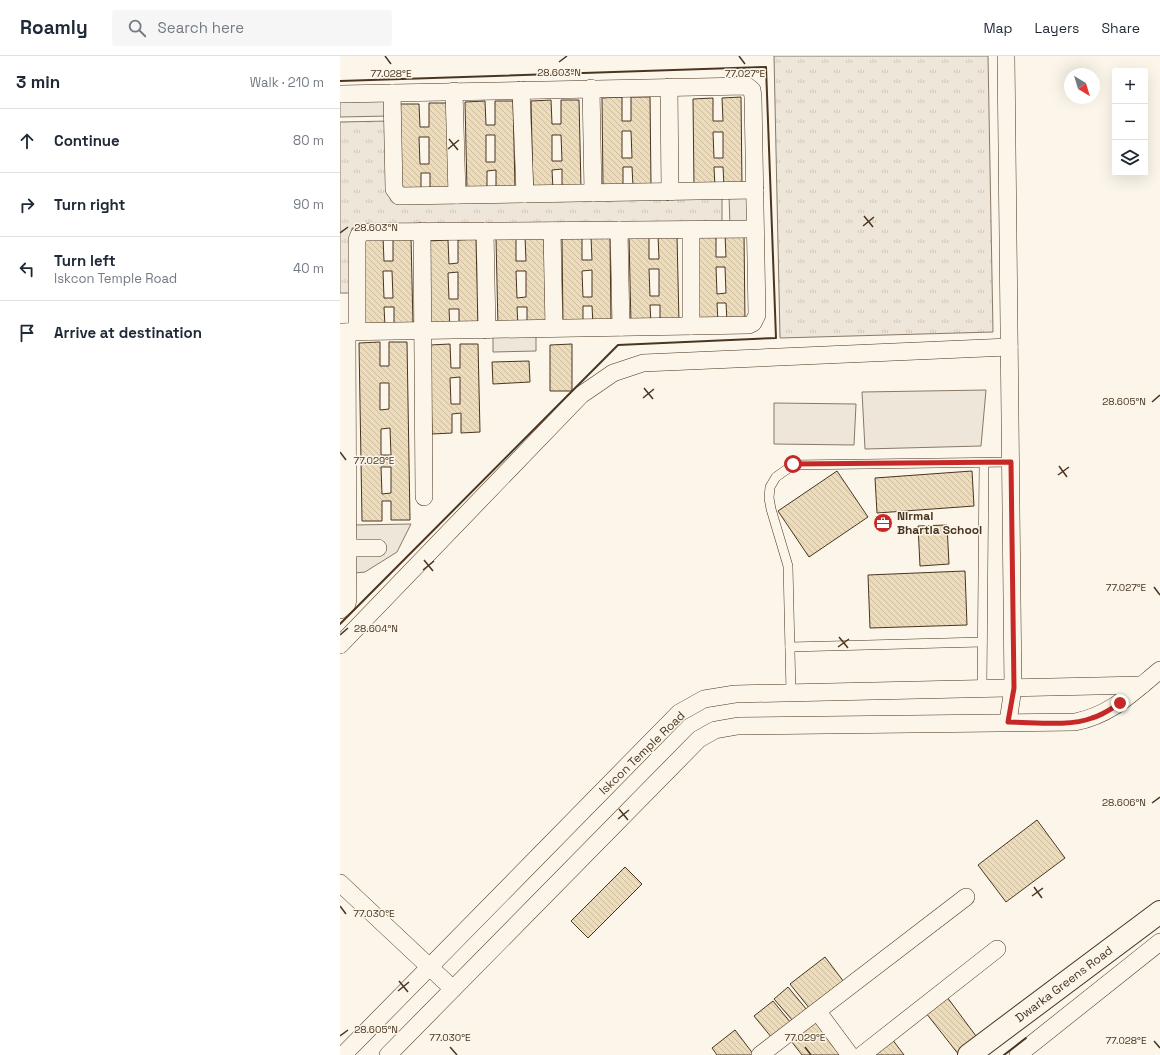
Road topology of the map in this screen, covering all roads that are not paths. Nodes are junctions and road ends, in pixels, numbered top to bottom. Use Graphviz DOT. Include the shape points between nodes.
graph roads {
  1 [pos="1006,56"];
  2 [pos="669,87"];
  3 [pos="591,88"];
  4 [pos="521,90"];
  5 [pos="454,91"];
  6 [pos="392,93"];
  7 [pos="340,94"];
  8 [pos="755,190"];
  9 [pos="670,192"];
  10 [pos="593,193"];
  11 [pos="525,194"];
  12 [pos="457,195"];
  13 [pos="755,229"];
  14 [pos="619,230"];
  15 [pos="691,230"];
  16 [pos="422,231"];
  17 [pos="485,231"];
  18 [pos="552,231"];
  19 [pos="691,326"];
  20 [pos="621,327"];
  21 [pos="554,328"];
  22 [pos="488,330"];
  23 [pos="423,331"];
  24 [pos="348,332"];
  25 [pos="1009,347"];
  26 [pos="1011,462"];
  27 [pos="984,463"];
  28 [pos="424,497"];
  29 [pos="348,548"];
  30 [pos="378,548"];
  31 [pos="340,610"];
  32 [pos="982,642"];
  33 [pos="340,645"];
  34 [pos="790,648"];
  35 [pos="1160,670"];
  36 [pos="1142,685"];
  37 [pos="982,688"];
  38 [pos="1014,688"];
  39 [pos="790,693"];
  40 [pos="1008,722"];
  41 [pos="340,884"];
  42 [pos="966,898"];
  43 [pos="1160,912"];
  44 [pos="1160,942"];
  45 [pos="997,950"];
  46 [pos="429,967"];
  47 [pos="453,990"];
  48 [pos="818,1012"];
  49 [pos="343,1055"];
  50 [pos="388,1055"];
  51 [pos="760,1055"];
  52 [pos="850,1055"];
  53 [pos="862,1055"];
  54 [pos="969,1055"];
  55 [pos="1018,1055"];
  1 -- 25 [label="street"];
  2 -- 3 [label="street"];
  2 -- 8 [label="street" via="740,85 752,90"];
  2 -- 9 [label="street"];
  3 -- 4 [label="street"];
  3 -- 10 [label="street"];
  4 -- 5 [label="street"];
  4 -- 11 [label="street"];
  5 -- 6 [label="street"];
  5 -- 12 [label="street"];
  6 -- 7 [label="street"];
  6 -- 12 [label="street" via="396,193 402,196"];
  8 -- 9 [label="street"];
  8 -- 13 [label="street"];
  9 -- 10 [label="street"];
  10 -- 11 [label="street"];
  11 -- 12 [label="street"];
  13 -- 15 [label="street"];
  13 -- 19 [label="street" via="757,315 753,323"];
  14 -- 15 [label="street"];
  14 -- 18 [label="street"];
  14 -- 20 [label="street"];
  15 -- 19 [label="street"];
  16 -- 17 [label="street"];
  16 -- 23 [label="street"];
  16 -- 24 [label="street" via="370,231 359,235"];
  17 -- 18 [label="street"];
  17 -- 22 [label="street"];
  18 -- 21 [label="street"];
  19 -- 20 [label="street"];
  20 -- 21 [label="street"];
  21 -- 22 [label="street"];
  22 -- 23 [label="street"];
  23 -- 24 [label="street"];
  23 -- 28 [label="street"];
  24 -- 29 [label="street"];
  25 -- 26 [label="street"];
  25 -- 33 [label="street" via="643,363 613,373 582,395"];
  26 -- 27 [label="lane"];
  26 -- 38 [label="street"];
  27 -- 32 [label="lane"];
  27 -- 34 [label="lane" via="793,464 776,478 770,487 769,498 788,566"];
  29 -- 30 [label="street"];
  29 -- 31 [label="street" via="348,599 347,604"];
  32 -- 34 [label="lane"];
  32 -- 37 [label="lane"];
  34 -- 39 [label="lane"];
  35 -- 36 [label="street"];
  36 -- 38 [label="street, Iskcon Temple Road"];
  36 -- 40 [label="street" via="1120,703 1091,719 1075,722"];
  37 -- 38 [label="street, Iskcon Temple Road"];
  37 -- 39 [label="street, Iskcon Temple Road"];
  38 -- 40 [label="street"];
  39 -- 46 [label="street, Iskcon Temple Road" via="735,694 704,699 679,713"];
  40 -- 47 [label="street" via="738,726 715,730 699,739"];
  41 -- 46 [label="street"];
  42 -- 48 [label="street"];
  43 -- 54 [label="street, Dwarka Greens Road"];
  44 -- 55 [label="street"];
  45 -- 53 [label="street"];
  46 -- 47 [label="street"];
  46 -- 49 [label="street, Iskcon Temple Road"];
  47 -- 50 [label="street"];
  48 -- 51 [label="street"];
  48 -- 52 [label="street"];
}
